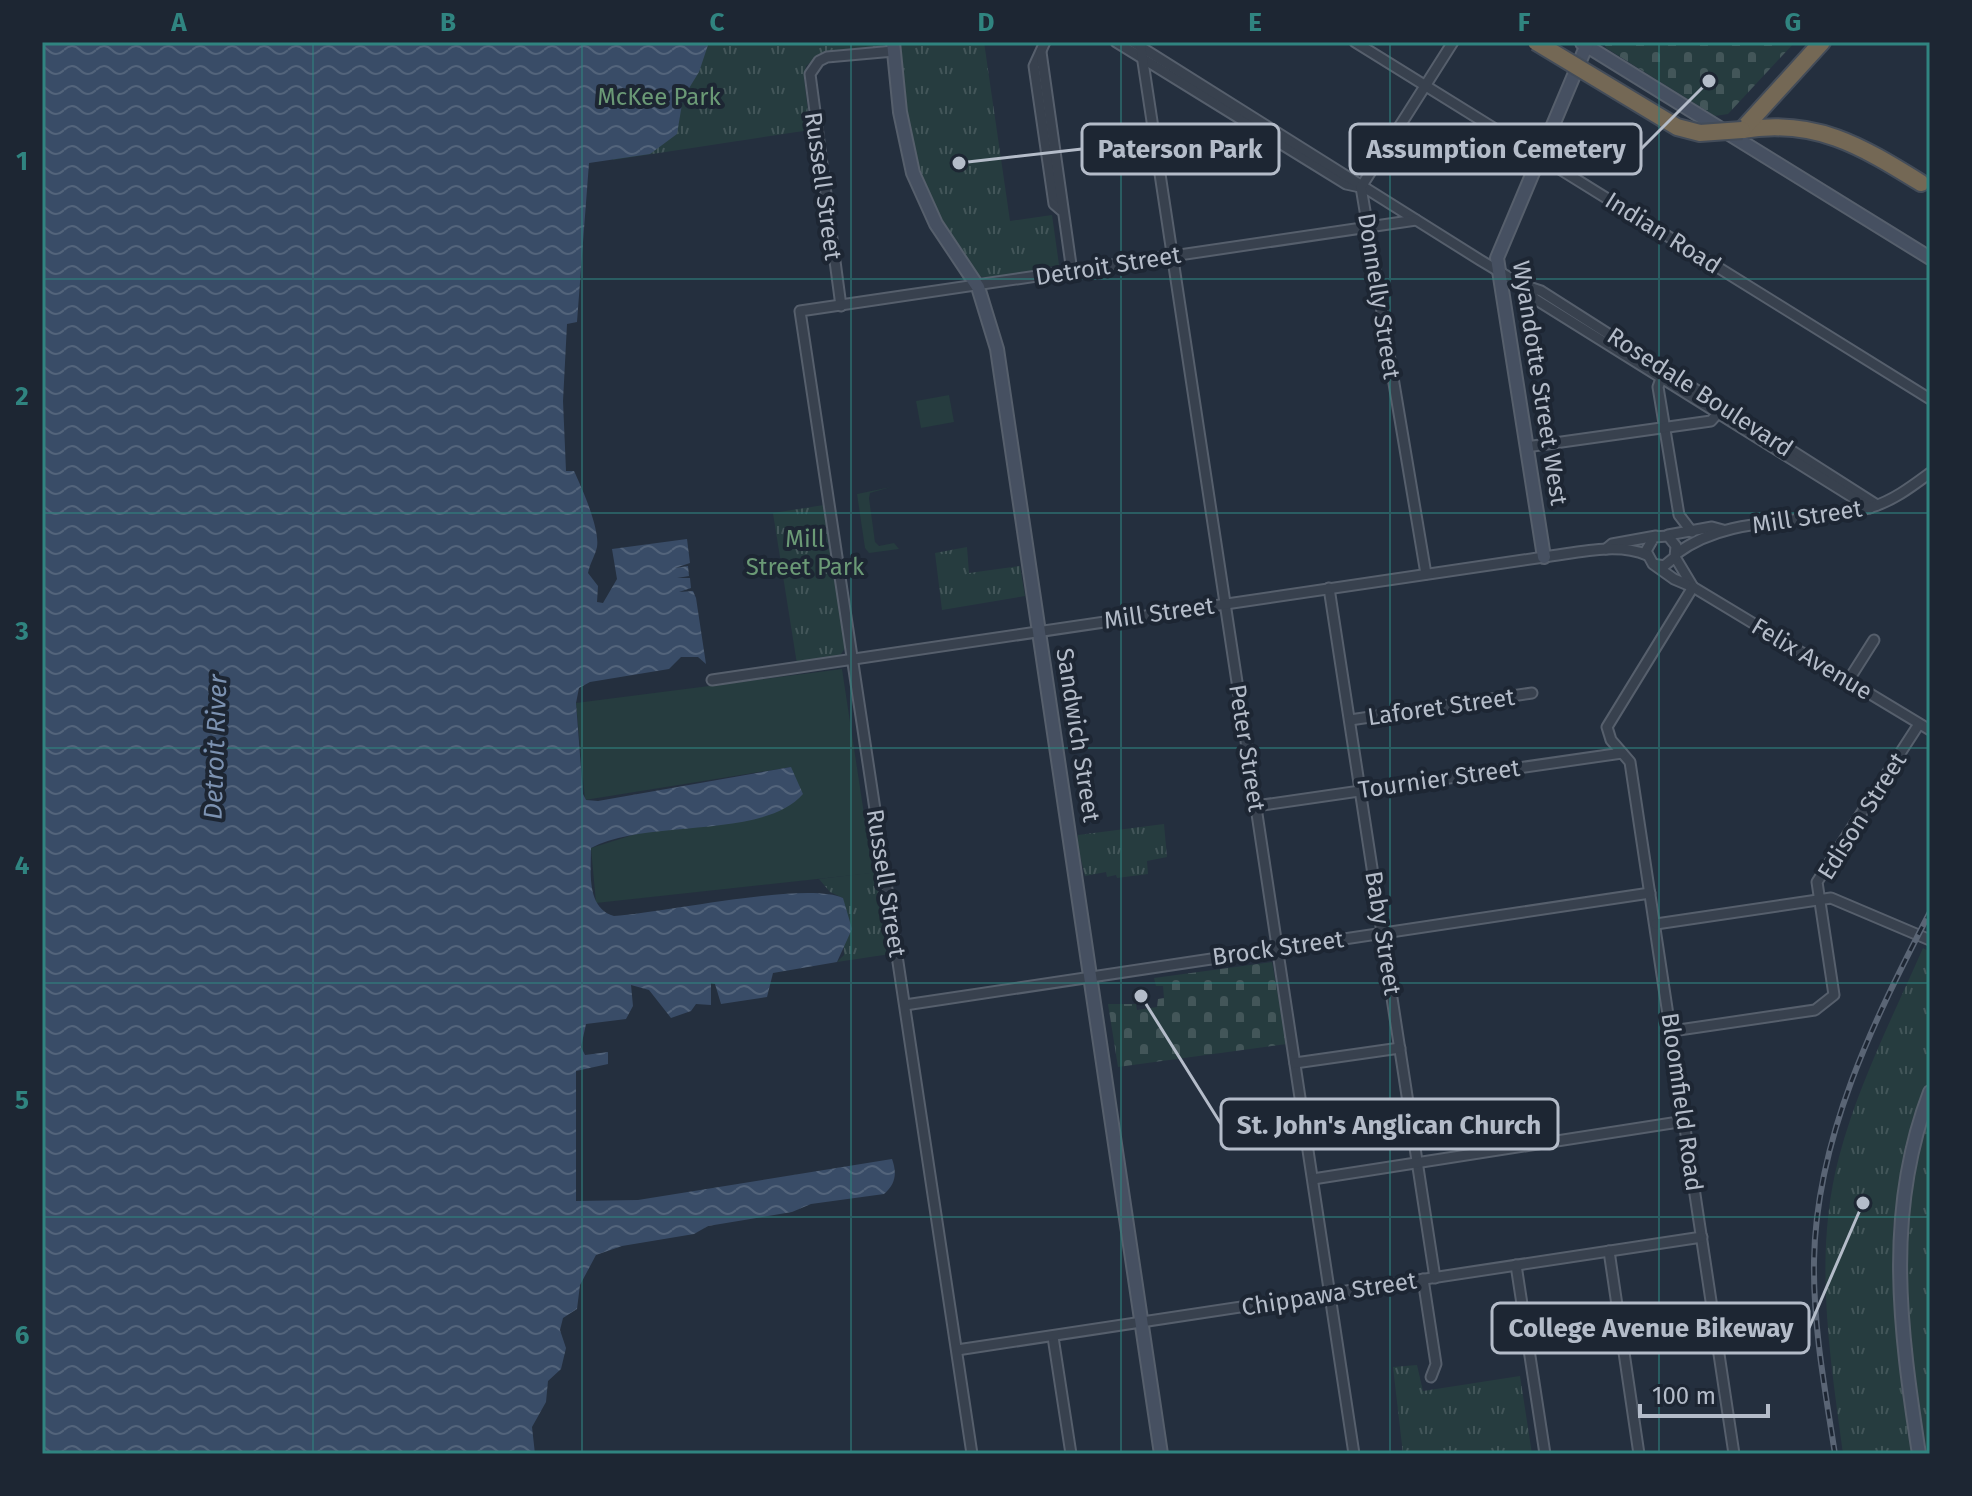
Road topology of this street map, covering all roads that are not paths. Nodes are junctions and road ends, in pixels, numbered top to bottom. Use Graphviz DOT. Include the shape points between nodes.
graph roads {
  1 [pos="1116,42"];
  2 [pos="1355,42"];
  3 [pos="1453,42"];
  4 [pos="1536,42"];
  5 [pos="1822,42"];
  6 [pos="1585,43"];
  7 [pos="1138,44"];
  8 [pos="894,47"];
  9 [pos="1043,47"];
  10 [pos="1143,59"];
  11 [pos="1425,86"];
  12 [pos="1742,130"];
  13 [pos="1541,157"];
  14 [pos="1921,183"];
  15 [pos="1361,187"];
  16 [pos="1416,220"];
  17 [pos="1367,227"];
  18 [pos="1172,255"];
  19 [pos="1930,258"];
  20 [pos="1496,270"];
  21 [pos="1072,272"];
  22 [pos="978,287"];
  23 [pos="841,306"];
  24 [pos="800,311"];
  25 [pos="1663,374"];
  26 [pos="1930,399"];
  27 [pos="1720,410"];
  28 [pos="1665,428"];
  29 [pos="1526,447"];
  30 [pos="1930,473"];
  31 [pos="1873,507"];
  32 [pos="1679,515"];
  33 [pos="1723,530"];
  34 [pos="1692,532"];
  35 [pos="1661,536"];
  36 [pos="1606,549"];
  37 [pos="1647,555"];
  38 [pos="1676,555"];
  39 [pos="1544,557"];
  40 [pos="1653,564"];
  41 [pos="1426,574"];
  42 [pos="1693,587"];
  43 [pos="1329,588"];
  44 [pos="1225,603"];
  45 [pos="1040,630"];
  46 [pos="1874,640"];
  47 [pos="853,660"];
  48 [pos="712,680"];
  49 [pos="1848,681"];
  50 [pos="1532,693"];
  51 [pos="1350,720"];
  52 [pos="1919,724"];
  53 [pos="1930,730"];
  54 [pos="1622,753"];
  55 [pos="1362,791"];
  56 [pos="1256,806"];
  57 [pos="1650,893"];
  58 [pos="1820,899"];
  59 [pos="1656,924"];
  60 [pos="1383,933"];
  61 [pos="1930,940"];
  62 [pos="1278,949"];
  63 [pos="1090,977"];
  64 [pos="905,1005"];
  65 [pos="1672,1031"];
  66 [pos="1400,1048"];
  67 [pos="1295,1063"];
  68 [pos="1930,1092"];
  69 [pos="1685,1121"];
  70 [pos="1417,1162"];
  71 [pos="1313,1179"];
  72 [pos="1702,1237"];
  73 [pos="1609,1251"];
  74 [pos="1516,1265"];
  75 [pos="1435,1278"];
  76 [pos="1423,1279"];
  77 [pos="1330,1294"];
  78 [pos="1142,1322"];
  79 [pos="1053,1337"];
  80 [pos="957,1350"];
  81 [pos="1431,1377"];
  82 [pos="972,1454"];
  83 [pos="1071,1454"];
  84 [pos="1161,1454"];
  85 [pos="1354,1454"];
  86 [pos="1545,1454"];
  87 [pos="1639,1454"];
  88 [pos="1734,1454"];
  89 [pos="1919,1454"];
  1 -- 10 [label="street, Rosedale Boulevard"];
  2 -- 11 [label="street, Indian Road"];
  3 -- 11 [label="street, Donnelly Street"];
  4 -- 12 [label="highway, bridge" via="1677,127 1700,133"];
  5 -- 12 [label="highway"];
  6 -- 13 [label="main road, Wyandotte Street West"];
  6 -- 19 [label="main road"];
  7 -- 10 [label="street, Peter Street"];
  7 -- 15 [label="street, Rosedale Boulevard"];
  8 -- 22 [label="main road, Sandwich Street" via="913,173 936,224"];
  8 -- 23 [label="street, Russell Street" via="827,57 813,66 809,83"];
  9 -- 21 [label="street" via="1034,66 1054,204 1061,210"];
  10 -- 15 [label="street, Rosedale Boulevard" via="1346,184"];
  10 -- 18 [label="street, Peter Street"];
  11 -- 13 [label="street, Indian Road"];
  11 -- 15 [label="street, Donnelly Street"];
  12 -- 14 [label="highway" via="1787,125 1847,140"];
  13 -- 20 [label="main road, Wyandotte Street West" via="1500,247"];
  13 -- 26 [label="street, Indian Road"];
  15 -- 16 [label="street, Rosedale Boulevard"];
  15 -- 17 [label="street, Donnelly Street"];
  16 -- 17 [label="street, Detroit Street"];
  16 -- 20 [label="street, Rosedale Boulevard"];
  17 -- 18 [label="street, Detroit Street"];
  17 -- 41 [label="street, Donnelly Street"];
  18 -- 21 [label="street, Detroit Street"];
  18 -- 44 [label="street, Peter Street"];
  20 -- 25 [label="street, Rosedale Boulevard" via="1535,299"];
  20 -- 29 [label="main road, Wyandotte Street West"];
  21 -- 22 [label="street, Detroit Street"];
  22 -- 23 [label="street, Detroit Street"];
  22 -- 45 [label="main road, Sandwich Street" via="997,349"];
  23 -- 24 [label="street, Detroit Street"];
  24 -- 47 [label="street, Russell Street"];
  25 -- 27 [label="street, Rosedale Boulevard"];
  25 -- 28 [label="street" via="1658,387"];
  27 -- 28 [label="street" via="1711,421"];
  27 -- 31 [label="street, Rosedale Boulevard"];
  28 -- 29 [label="street"];
  28 -- 32 [label="street"];
  29 -- 39 [label="main road, Wyandotte Street West"];
  30 -- 31 [label="street, Mill Street"];
  31 -- 33 [label="street, Mill Street"];
  32 -- 34 [label="street"];
  32 -- 35 [label="street" via="1675,527"];
  33 -- 34 [label="street, Mill Street"];
  33 -- 38 [label="street, Mill Street"];
  34 -- 35 [label="street, Mill Street"];
  35 -- 36 [label="street, Mill Street"];
  35 -- 37 [label="street" via="1648,543"];
  35 -- 38 [label="street" via="1674,542"];
  36 -- 37 [label="street, Mill Street"];
  36 -- 39 [label="street, Mill Street"];
  37 -- 40 [label="street"];
  38 -- 40 [label="street" via="1664,566"];
  38 -- 42 [label="street, Felix Avenue"];
  39 -- 41 [label="street, Mill Street"];
  40 -- 42 [label="street, Felix Avenue"];
  41 -- 43 [label="street, Mill Street"];
  42 -- 49 [label="street, Felix Avenue"];
  42 -- 54 [label="street, Bloomfield Road" via="1607,727"];
  43 -- 44 [label="street, Mill Street"];
  43 -- 51 [label="street, Baby Street"];
  44 -- 45 [label="street, Mill Street"];
  44 -- 56 [label="street, Peter Street"];
  45 -- 47 [label="street, Mill Street"];
  45 -- 63 [label="main road, Sandwich Street"];
  46 -- 49 [label="street"];
  47 -- 48 [label="street, Mill Street"];
  47 -- 64 [label="street, Russell Street"];
  49 -- 52 [label="street, Felix Avenue"];
  50 -- 51 [label="street, Laforet Street"];
  51 -- 55 [label="street, Baby Street"];
  52 -- 53 [label="street, Felix Avenue"];
  52 -- 58 [label="street, Edison Street" via="1817,882"];
  54 -- 55 [label="street, Tournier Street"];
  54 -- 57 [label="street, Bloomfield Road" via="1630,762"];
  55 -- 56 [label="street, Tournier Street"];
  55 -- 60 [label="street, Baby Street"];
  56 -- 62 [label="street, Peter Street"];
  57 -- 59 [label="street, Bloomfield Road"];
  57 -- 60 [label="street, Brock Street"];
  58 -- 59 [label="street"];
  58 -- 61 [label="street" via="1841,900"];
  58 -- 65 [label="street, Edison Street" via="1834,995 1826,1005"];
  59 -- 65 [label="street, Bloomfield Road"];
  60 -- 62 [label="street, Brock Street"];
  60 -- 66 [label="street, Baby Street"];
  62 -- 63 [label="street, Brock Street"];
  62 -- 67 [label="street, Peter Street"];
  63 -- 64 [label="street, Brock Street"];
  63 -- 78 [label="main road, Sandwich Street"];
  64 -- 80 [label="street, Russell Street"];
  65 -- 69 [label="street, Bloomfield Road"];
  66 -- 67 [label="street"];
  66 -- 70 [label="street, Baby Street"];
  67 -- 71 [label="street, Peter Street"];
  68 -- 89 [label="main road" via="1912,1147 1898,1236 1900,1315"];
  69 -- 70 [label="street"];
  69 -- 72 [label="street, Bloomfield Road"];
  70 -- 71 [label="street"];
  70 -- 75 [label="street, Baby Street"];
  71 -- 77 [label="street, Peter Street"];
  72 -- 73 [label="street, Chippawa Street"];
  72 -- 88 [label="street, Bloomfield Road"];
  73 -- 74 [label="street, Chippawa Street"];
  73 -- 87 [label="street"];
  74 -- 75 [label="street, Chippawa Street"];
  74 -- 86 [label="street"];
  75 -- 76 [label="street, Chippawa Street"];
  76 -- 77 [label="street, Chippawa Street"];
  76 -- 81 [label="street" via="1436,1364"];
  77 -- 78 [label="street, Chippawa Street"];
  77 -- 85 [label="street, Peter Street"];
  78 -- 79 [label="street, Chippawa Street"];
  78 -- 84 [label="main road, Sandwich Street"];
  79 -- 80 [label="street, Chippawa Street"];
  79 -- 83 [label="street"];
  80 -- 82 [label="street, Russell Street"];
}
